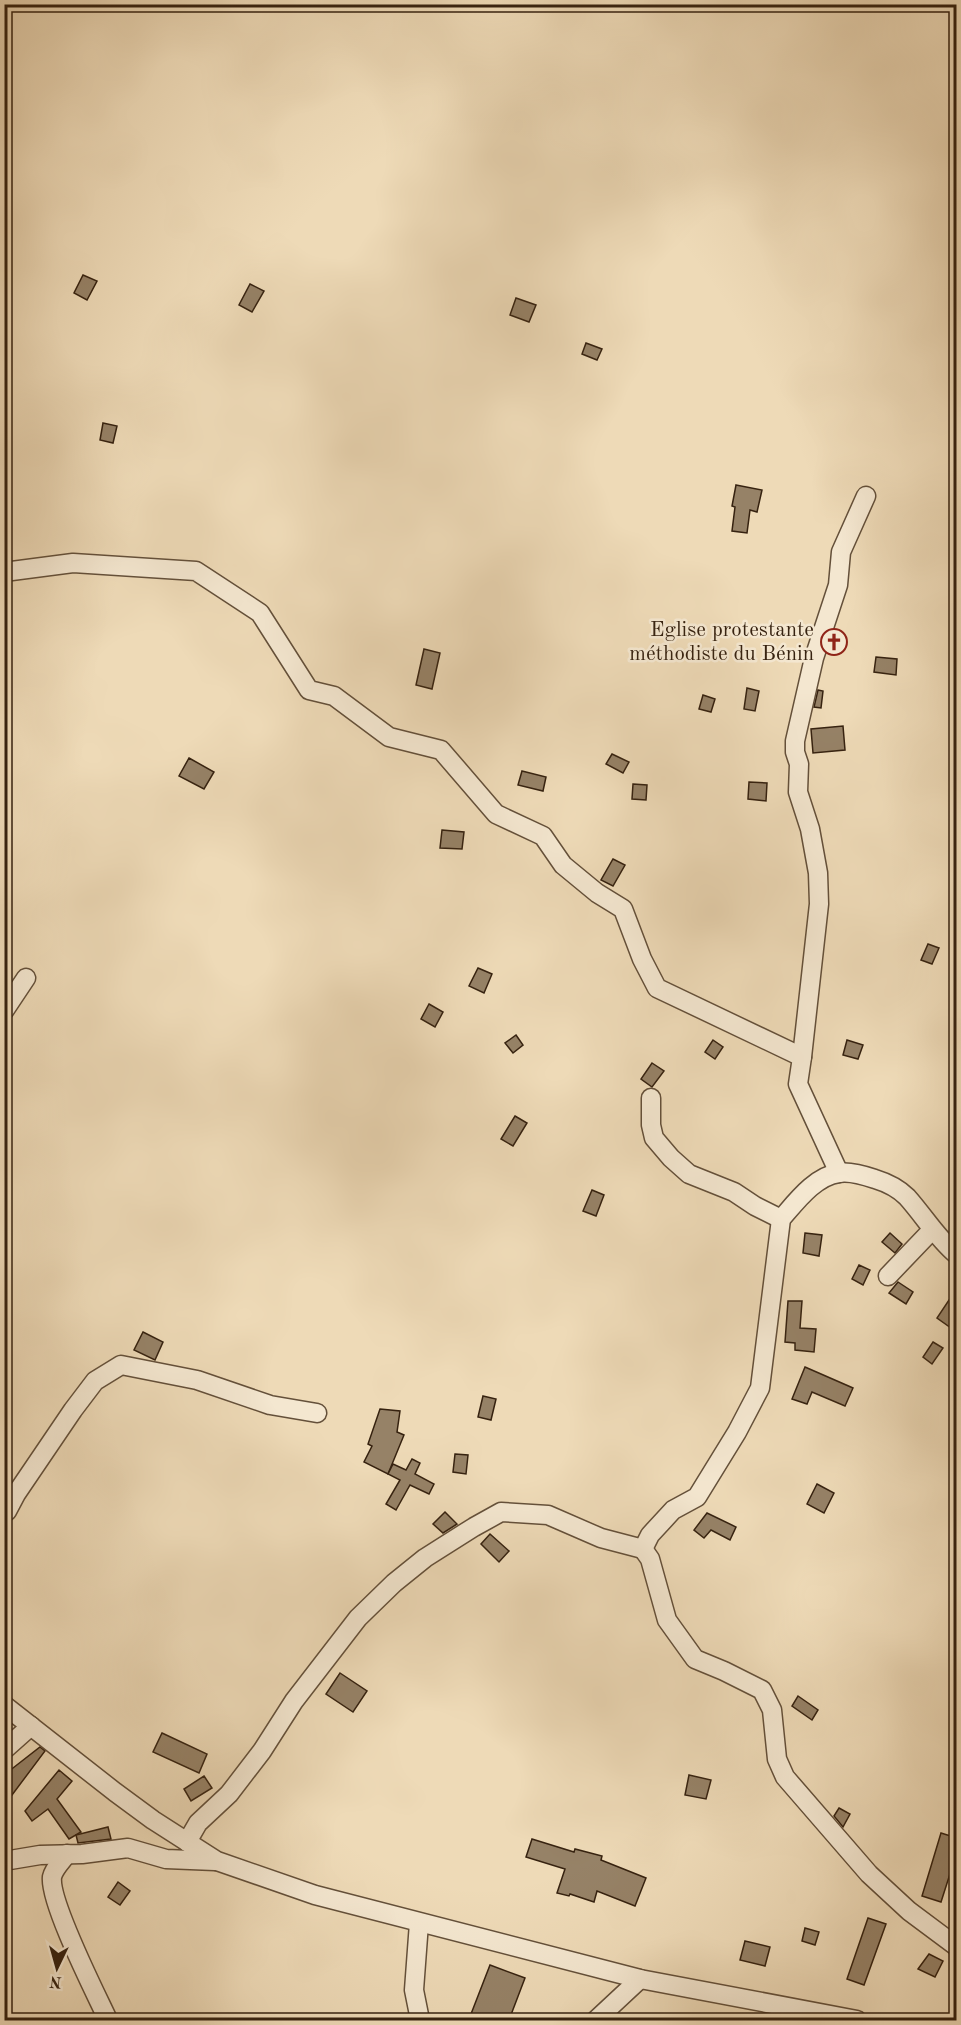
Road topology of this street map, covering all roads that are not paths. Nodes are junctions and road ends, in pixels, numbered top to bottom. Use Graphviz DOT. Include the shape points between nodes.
graph roads {
  1 [pos="866,496"];
  2 [pos="4,572"];
  3 [pos="26,978"];
  4 [pos="4,1011"];
  5 [pos="802,1057"];
  6 [pos="651,1098"];
  7 [pos="839,1173"];
  8 [pos="782,1219"];
  9 [pos="932,1230"];
  10 [pos="957,1254"];
  11 [pos="888,1276"];
  12 [pos="317,1413"];
  13 [pos="4,1511"];
  14 [pos="643,1549"];
  15 [pos="4,1705"];
  16 [pos="31,1726"];
  17 [pos="4,1750"];
  18 [pos="187,1842"];
  19 [pos="67,1854"];
  20 [pos="4,1861"];
  21 [pos="217,1861"];
  22 [pos="419,1923"];
  23 [pos="957,1946"];
  24 [pos="640,1979"];
  25 [pos="108,2020"];
  26 [pos="420,2020"];
  27 [pos="596,2020"];
  28 [pos="856,2020"];
  1 -- 5 [label="street" via="841,552 838,585 814,658 795,741 798,792 810,829 819,904"];
  2 -- 5 [label="street" via="73,563 196,571 260,613 309,690 334,696 388,737 441,750 496,814 543,836 562,864 623,909 657,988"];
  3 -- 4 [label="street"];
  5 -- 7 [label="street" via="798,1084"];
  6 -- 8 [label="street" via="654,1138 671,1158 689,1174 734,1192"];
  7 -- 8 [label="street" via="820,1181"];
  7 -- 9 [label="street" via="891,1184 907,1197"];
  8 -- 14 [label="street" via="760,1388 698,1497 674,1510 650,1535"];
  9 -- 10 [label="street"];
  9 -- 11 [label="street"];
  12 -- 13 [label="street" via="270,1405 197,1380 121,1365 95,1382"];
  14 -- 18 [label="street" via="601,1538 548,1515 501,1512 425,1558 358,1618 294,1701 262,1751 229,1794 198,1823"];
  14 -- 23 [label="street" via="650,1559 667,1620 695,1659 762,1690 772,1710 777,1759 785,1777 869,1874 909,1911"];
  15 -- 16 [label="street"];
  16 -- 17 [label="street"];
  16 -- 18 [label="street"];
  18 -- 21 [label="street"];
  19 -- 20 [label="street"];
  19 -- 21 [label="street" via="128,1848 166,1859"];
  19 -- 25 [label="street" via="54,1870 52,1882 70,1935"];
  21 -- 22 [label="street" via="315,1895"];
  22 -- 24 [label="street"];
  22 -- 26 [label="street" via="414,1990"];
  24 -- 27 [label="street"];
  24 -- 28 [label="street"];
}
